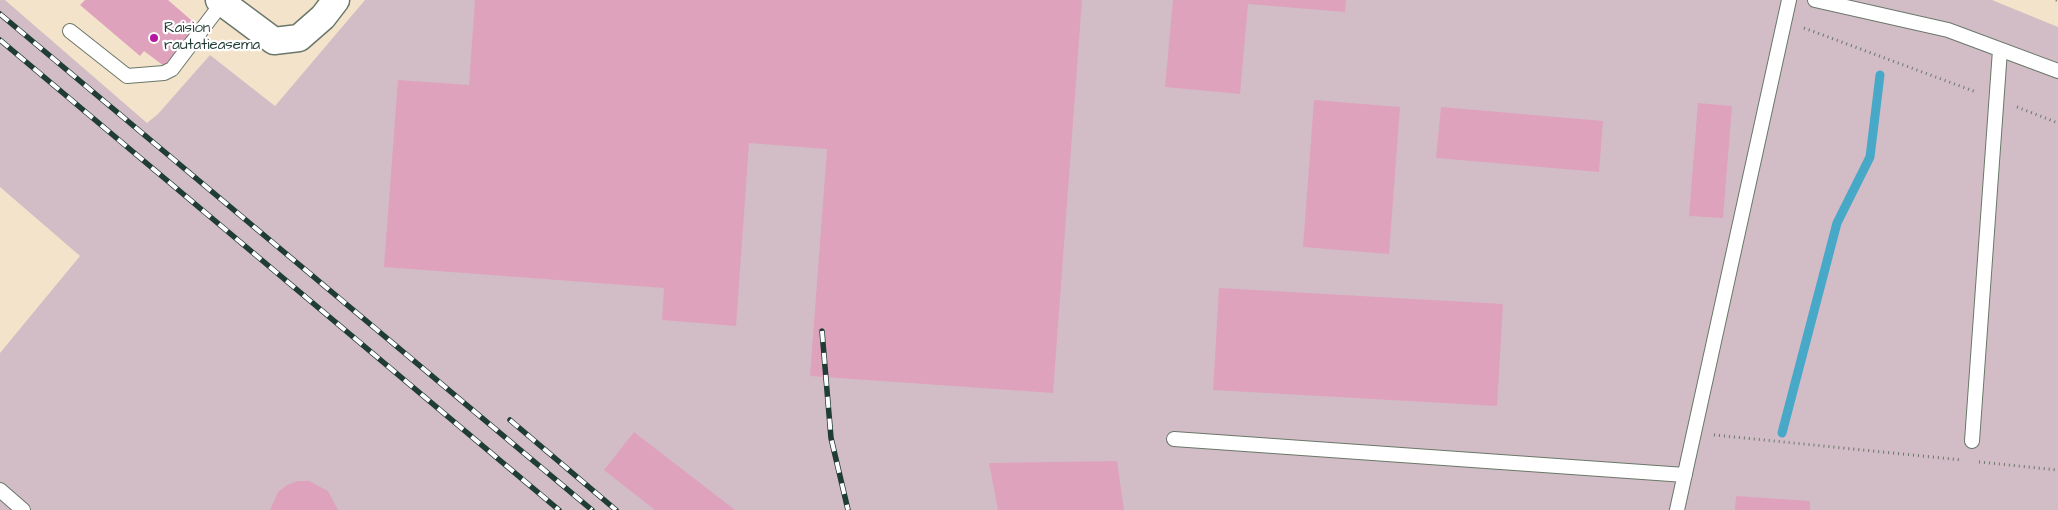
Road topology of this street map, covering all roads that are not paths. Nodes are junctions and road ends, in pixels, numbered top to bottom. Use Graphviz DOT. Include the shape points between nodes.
graph roads {
  1 [pos="336,0"];
  2 [pos="1789,0"];
  3 [pos="1815,0"];
  4 [pos="221,2"];
  5 [pos="70,31"];
  6 [pos="2000,50"];
  7 [pos="2058,71"];
  8 [pos="1174,439"];
  9 [pos="1972,441"];
  10 [pos="1685,475"];
  11 [pos="0,490"];
  12 [pos="23,510"];
  13 [pos="1678,510"];
  1 -- 4 [label="street" via="299,38 274,41"];
  2 -- 10 [label="lane"];
  3 -- 6 [label="lane" via="1948,30"];
  4 -- 5 [label="lane" via="172,69 164,73 127,76"];
  6 -- 7 [label="lane"];
  6 -- 9 [label="lane"];
  8 -- 10 [label="lane"];
  10 -- 13 [label="lane"];
  11 -- 12 [label="lane"];
}
